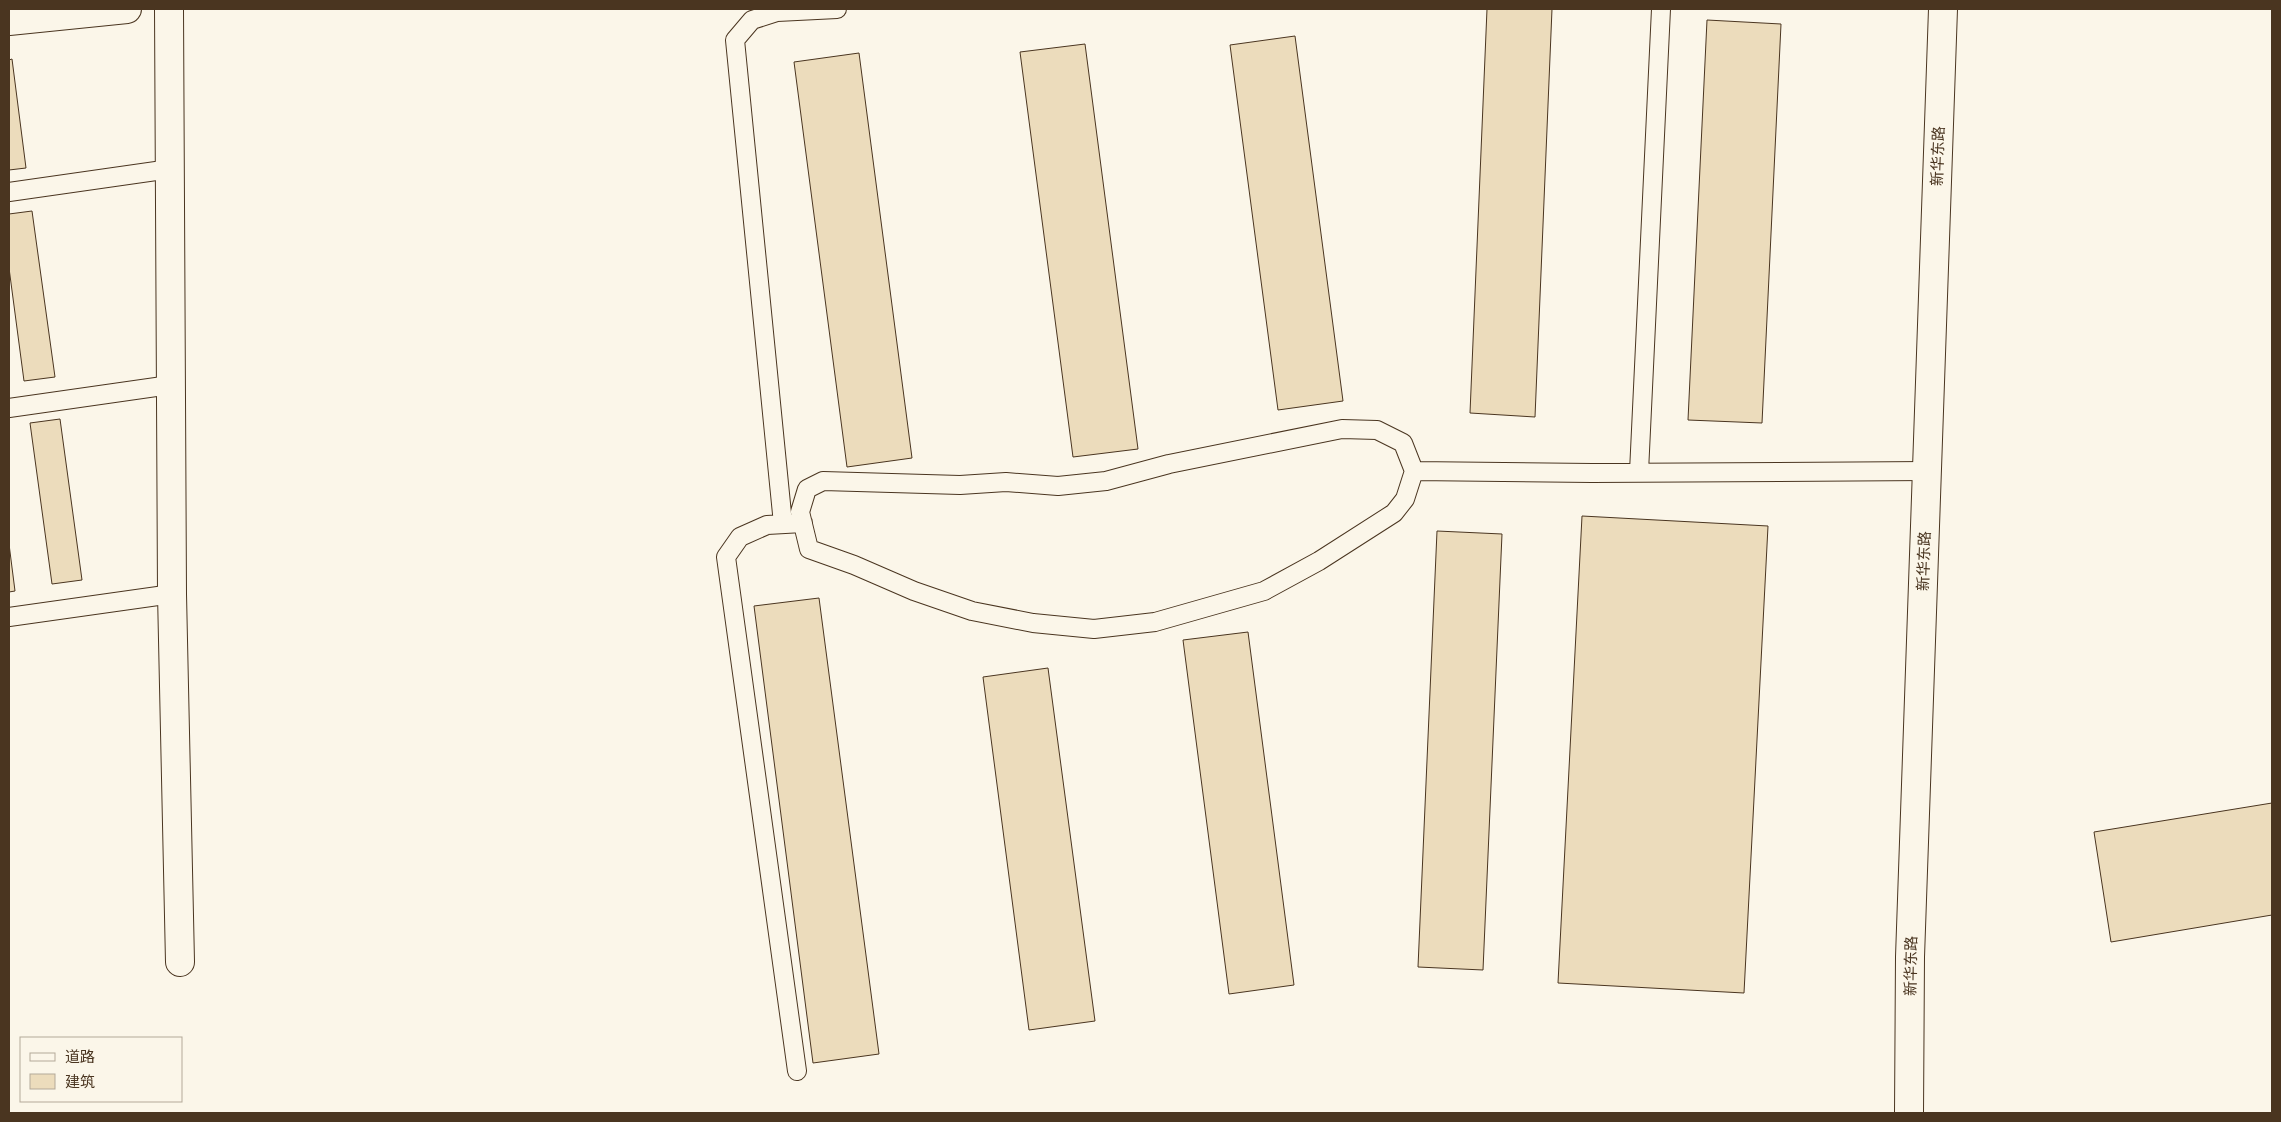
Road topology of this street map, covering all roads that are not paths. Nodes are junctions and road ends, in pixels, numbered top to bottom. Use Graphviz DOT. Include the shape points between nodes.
graph roads {
  1 [pos="127,9"];
  2 [pos="169,9"];
  3 [pos="837,9"];
  4 [pos="1661,9"];
  5 [pos="1943,9"];
  6 [pos="9,21"];
  7 [pos="170,169"];
  8 [pos="9,192"];
  9 [pos="170,385"];
  10 [pos="9,408"];
  11 [pos="1414,470"];
  12 [pos="1926,471"];
  13 [pos="1639,472"];
  14 [pos="803,523"];
  15 [pos="784,524"];
  16 [pos="172,594"];
  17 [pos="9,617"];
  18 [pos="180,962"];
  19 [pos="796,1071"];
  20 [pos="1909,1113"];
  1 -- 6 [label="main road"];
  2 -- 7 [label="main road"];
  3 -- 15 [label="lane" via="777,12 752,20 735,40"];
  4 -- 13 [label="lane"];
  5 -- 12 [label="main road, 新华东路"];
  7 -- 8 [label="lane"];
  7 -- 9 [label="main road"];
  9 -- 10 [label="lane"];
  9 -- 16 [label="main road"];
  11 -- 13 [label="lane"];
  11 -- 14 [label="lane" via="1403,444 1378,430 1342,429 1096,482 1058,486 1006,482 960,486 823,481 807,489 800,512"];
  11 -- 14 [label="lane" via="1406,499 1394,513 1319,561 1264,591 1155,622 1094,629 1033,623 972,611 914,592 809,549"];
  12 -- 13 [label="lane"];
  12 -- 20 [label="main road, 新华东路" via="1910,957"];
  14 -- 15 [label="lane"];
  15 -- 19 [label="lane" via="767,525 740,537 726,557"];
  16 -- 17 [label="lane"];
  16 -- 18 [label="main road"];
}
